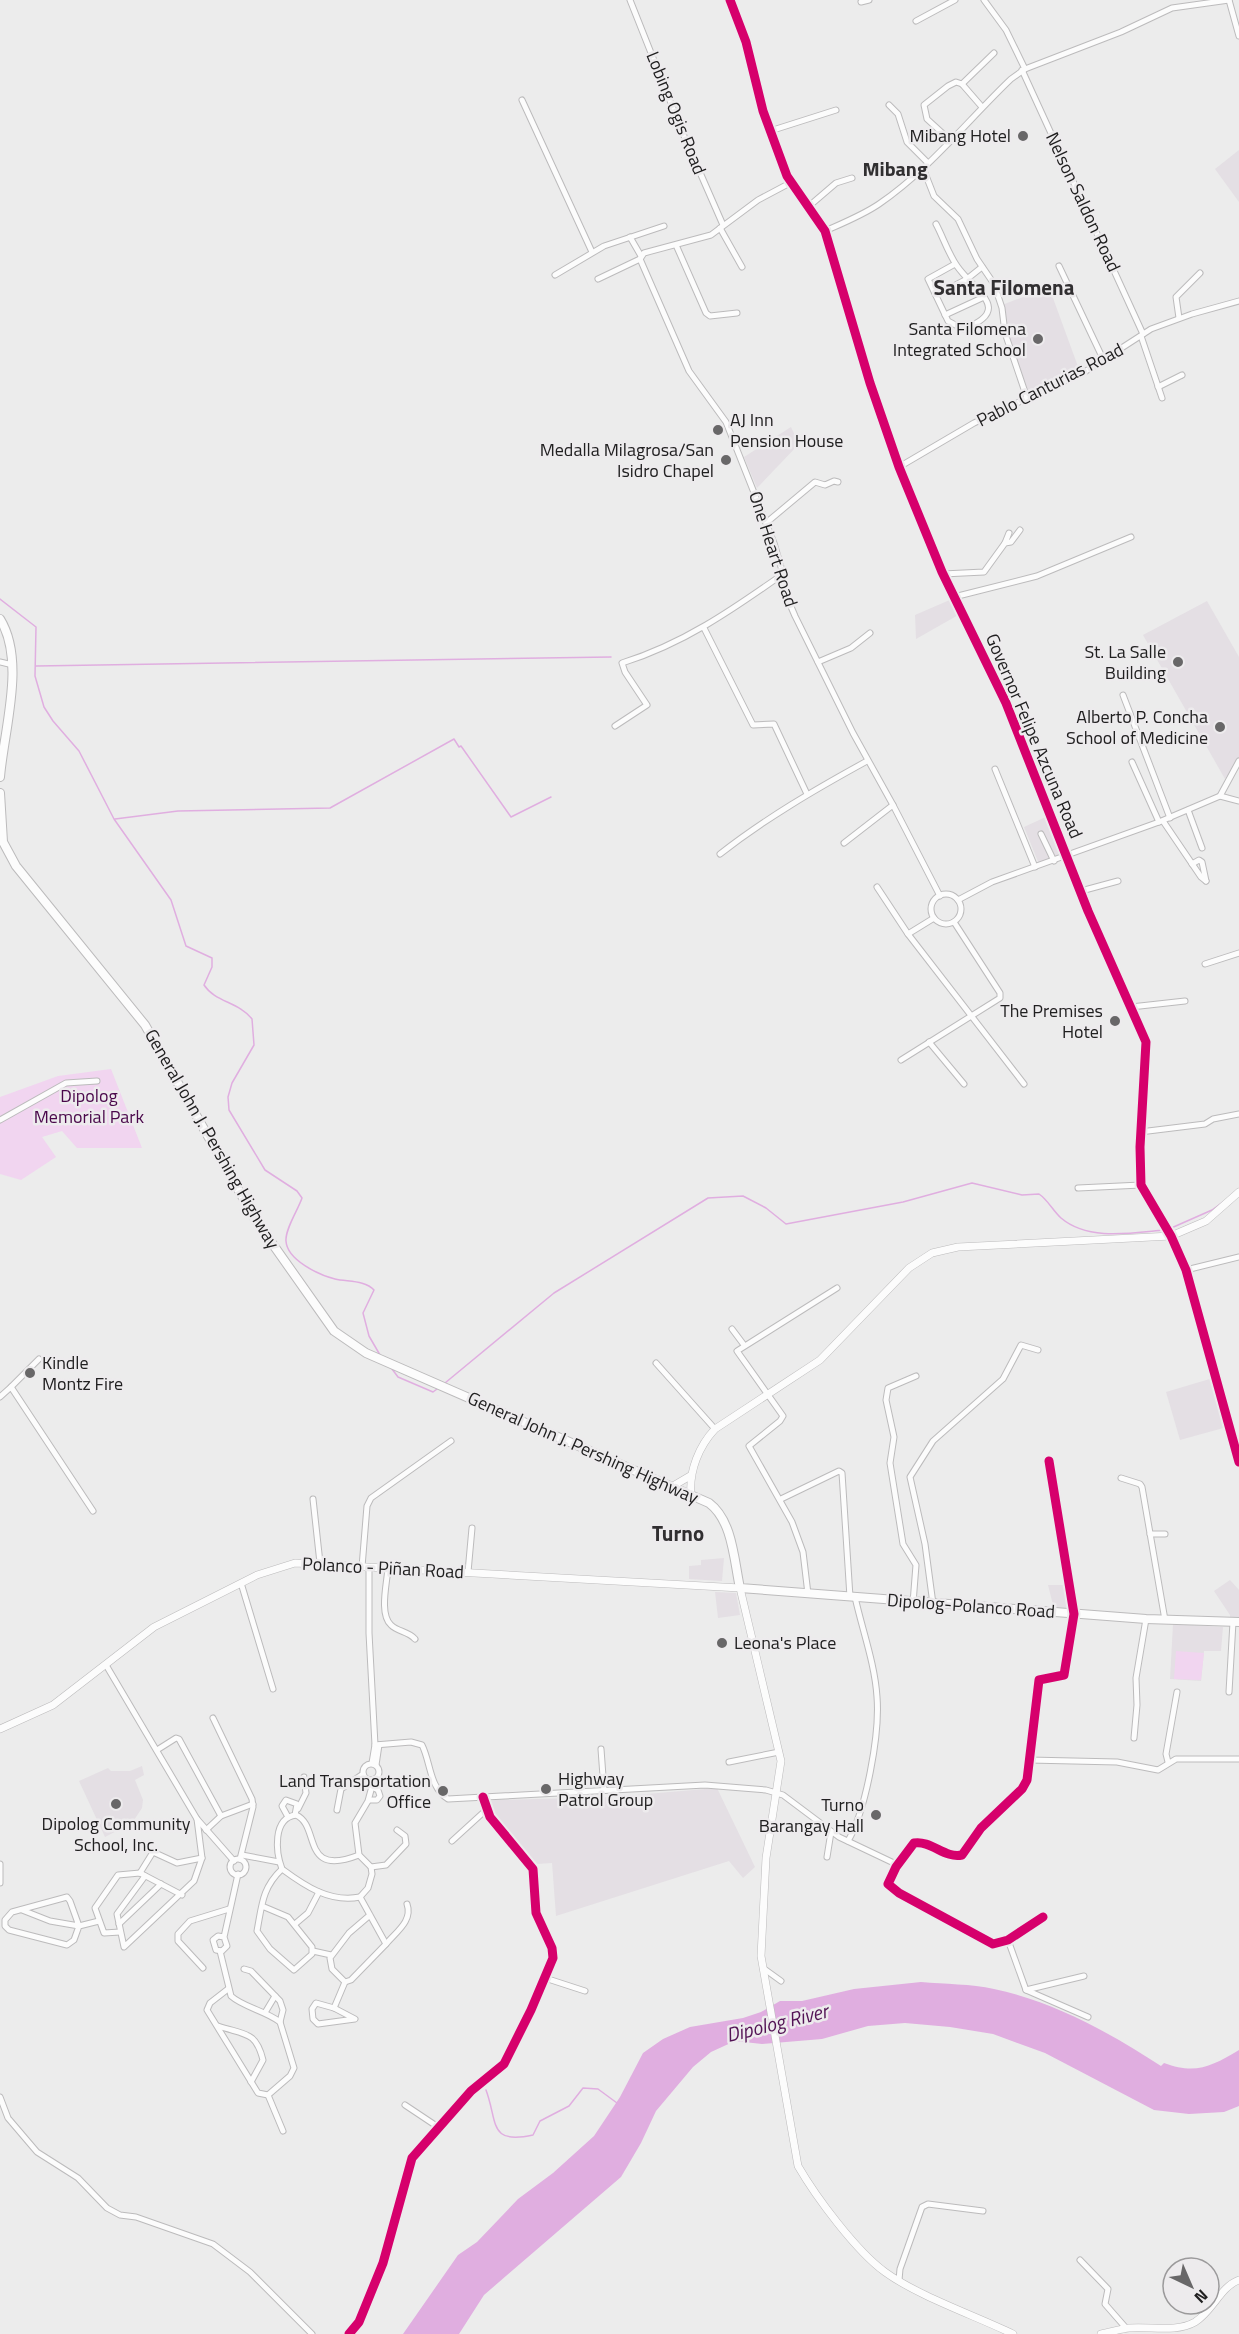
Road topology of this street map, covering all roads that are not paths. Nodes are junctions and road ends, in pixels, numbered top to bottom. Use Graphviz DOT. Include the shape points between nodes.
graph roads {
  1 [pos="630,0"];
  2 [pos="730,0"];
  3 [pos="869,0"];
  4 [pos="956,0"];
  5 [pos="984,0"];
  6 [pos="1229,0"];
  7 [pos="861,2"];
  8 [pos="916,21"];
  9 [pos="1239,36"];
  10 [pos="994,53"];
  11 [pos="1024,69"];
  12 [pos="962,84"];
  13 [pos="522,100"];
  14 [pos="888,105"];
  15 [pos="982,107"];
  16 [pos="836,110"];
  17 [pos="770,131"];
  18 [pos="950,140"];
  19 [pos="925,165"];
  20 [pos="852,178"];
  21 [pos="790,183"];
  22 [pos="808,207"];
  23 [pos="936,224"];
  24 [pos="664,226"];
  25 [pos="722,226"];
  26 [pos="825,231"];
  27 [pos="630,237"];
  28 [pos="676,245"];
  29 [pos="592,252"];
  30 [pos="640,257"];
  31 [pos="955,264"];
  32 [pos="1059,266"];
  33 [pos="742,267"];
  34 [pos="982,267"];
  35 [pos="1200,273"];
  36 [pos="555,274"];
  37 [pos="598,279"];
  38 [pos="968,279"];
  39 [pos="936,295"];
  40 [pos="984,297"];
  41 [pos="1239,301"];
  42 [pos="737,313"];
  43 [pos="945,315"];
  44 [pos="1179,318"];
  45 [pos="1142,335"];
  46 [pos="1104,360"];
  47 [pos="1182,375"];
  48 [pos="1158,387"];
  49 [pos="1027,398"];
  50 [pos="1162,398"];
  51 [pos="899,467"];
  52 [pos="838,482"];
  53 [pos="766,523"];
  54 [pos="1020,530"];
  55 [pos="1008,533"];
  56 [pos="1131,537"];
  57 [pos="1005,543"];
  58 [pos="783,574"];
  59 [pos="943,574"];
  60 [pos="954,597"];
  61 [pos="0,619"];
  62 [pos="704,628"];
  63 [pos="870,633"];
  64 [pos="0,662"];
  65 [pos="818,662"];
  66 [pos="13,664"];
  67 [pos="1123,695"];
  68 [pos="615,726"];
  69 [pos="867,760"];
  70 [pos="1239,761"];
  71 [pos="1132,762"];
  72 [pos="995,769"];
  73 [pos="0,777"];
  74 [pos="0,793"];
  75 [pos="807,794"];
  76 [pos="1220,796"];
  77 [pos="1239,801"];
  78 [pos="893,805"];
  79 [pos="1188,810"];
  80 [pos="1170,818"];
  81 [pos="1161,822"];
  82 [pos="1041,834"];
  83 [pos="844,843"];
  84 [pos="1202,848"];
  85 [pos="720,854"];
  86 [pos="1068,856"];
  87 [pos="1054,861"];
  88 [pos="1192,864"];
  89 [pos="1035,867"];
  90 [pos="1118,881"];
  91 [pos="877,887"];
  92 [pos="1080,891"];
  93 [pos="939,896"];
  94 [pos="958,900"];
  95 [pos="934,918"];
  96 [pos="954,922"];
  97 [pos="908,934"];
  98 [pos="1239,953"];
  99 [pos="1205,964"];
  100 [pos="1185,1001"];
  101 [pos="1131,1006"];
  102 [pos="973,1015"];
  103 [pos="929,1042"];
  104 [pos="901,1060"];
  105 [pos="98,1081"];
  106 [pos="964,1084"];
  107 [pos="1024,1084"];
  108 [pos="1239,1114"];
  109 [pos="0,1120"];
  110 [pos="1140,1132"];
  111 [pos="1141,1185"];
  112 [pos="1078,1188"];
  113 [pos="1239,1192"];
  114 [pos="1167,1231"];
  115 [pos="1239,1257"];
  116 [pos="1186,1270"];
  117 [pos="837,1288"];
  118 [pos="732,1329"];
  119 [pos="744,1345"];
  120 [pos="1038,1350"];
  121 [pos="39,1359"];
  122 [pos="656,1363"];
  123 [pos="916,1376"];
  124 [pos="11,1386"];
  125 [pos="768,1395"];
  126 [pos="0,1397"];
  127 [pos="715,1429"];
  128 [pos="451,1441"];
  129 [pos="1049,1461"];
  130 [pos="1239,1462"];
  131 [pos="690,1476"];
  132 [pos="1121,1478"];
  133 [pos="673,1486"];
  134 [pos="691,1494"];
  135 [pos="313,1499"];
  136 [pos="781,1499"];
  137 [pos="93,1511"];
  138 [pos="472,1528"];
  139 [pos="1150,1534"];
  140 [pos="1165,1534"];
  141 [pos="320,1563"];
  142 [pos="366,1567"];
  143 [pos="388,1568"];
  144 [pos="468,1572"];
  145 [pos="241,1583"];
  146 [pos="740,1588"];
  147 [pos="808,1594"];
  148 [pos="852,1597"];
  149 [pos="913,1603"];
  150 [pos="933,1604"];
  151 [pos="1074,1614"];
  152 [pos="1146,1619"];
  153 [pos="1165,1620"];
  154 [pos="1236,1622"];
  155 [pos="415,1639"];
  156 [pos="106,1665"];
  157 [pos="273,1689"];
  158 [pos="1177,1692"];
  159 [pos="1229,1692"];
  160 [pos="213,1718"];
  161 [pos="0,1729"];
  162 [pos="1134,1738"];
  163 [pos="377,1745"];
  164 [pos="601,1749"];
  165 [pos="157,1750"];
  166 [pos="779,1752"];
  167 [pos="1239,1759"];
  168 [pos="1029,1760"];
  169 [pos="729,1762"];
  170 [pos="1168,1762"];
  171 [pos="374,1764"];
  172 [pos="363,1774"];
  173 [pos="304,1777"];
  174 [pos="374,1779"];
  175 [pos="372,1787"];
  176 [pos="604,1790"];
  177 [pos="778,1792"];
  178 [pos="483,1797"];
  179 [pos="369,1800"];
  180 [pos="253,1804"];
  181 [pos="298,1809"];
  182 [pos="337,1810"];
  183 [pos="486,1810"];
  184 [pos="222,1816"];
  185 [pos="292,1816"];
  186 [pos="197,1819"];
  187 [pos="206,1830"];
  188 [pos="397,1830"];
  189 [pos="831,1832"];
  190 [pos="452,1841"];
  191 [pos="848,1841"];
  192 [pos="359,1855"];
  193 [pos="827,1857"];
  194 [pos="202,1858"];
  195 [pos="238,1858"];
  196 [pos="279,1862"];
  197 [pos="0,1864"];
  198 [pos="898,1865"];
  199 [pos="371,1866"];
  200 [pos="282,1869"];
  201 [pos="238,1874"];
  202 [pos="142,1875"];
  203 [pos="0,1883"];
  204 [pos="161,1884"];
  205 [pos="319,1892"];
  206 [pos="182,1895"];
  207 [pos="360,1897"];
  208 [pos="407,1904"];
  209 [pos="262,1906"];
  210 [pos="229,1909"];
  211 [pos="22,1910"];
  212 [pos="370,1915"];
  213 [pos="1043,1917"];
  214 [pos="99,1921"];
  215 [pos="119,1924"];
  216 [pos="295,1924"];
  217 [pos="79,1926"];
  218 [pos="120,1932"];
  219 [pos="224,1937"];
  220 [pos="1008,1940"];
  221 [pos="386,1944"];
  222 [pos="220,1951"];
  223 [pos="314,1951"];
  224 [pos="331,1955"];
  225 [pos="203,1968"];
  226 [pos="762,1968"];
  227 [pos="244,1969"];
  228 [pos="1083,1976"];
  229 [pos="545,1978"];
  230 [pos="781,1981"];
  231 [pos="345,1982"];
  232 [pos="228,1989"];
  233 [pos="1026,1990"];
  234 [pos="585,1991"];
  235 [pos="275,1996"];
  236 [pos="333,2008"];
  237 [pos="266,2012"];
  238 [pos="1088,2017"];
  239 [pos="280,2022"];
  240 [pos="218,2026"];
  241 [pos="251,2082"];
  242 [pos="268,2095"];
  243 [pos="0,2097"];
  244 [pos="405,2105"];
  245 [pos="438,2127"];
  246 [pos="283,2131"];
  247 [pos="983,2211"];
  248 [pos="1080,2260"];
  249 [pos="899,2280"];
  250 [pos="1239,2280"];
  251 [pos="1126,2328"];
  252 [pos="1004,2332"];
  253 [pos="312,2334"];
  254 [pos="349,2334"];
  255 [pos="1013,2334"];
  256 [pos="1101,2334"];
  1 -- 25 [label="street, Lobing Ogis Road"];
  2 -- 17 [label="street, Governor Felipe Azcuna Road" via="746,42"];
  3 -- 7 [label="street"];
  4 -- 8 [label="street"];
  5 -- 11 [label="street, Nelson Saldon Road" via="1006,30"];
  6 -- 9 [label="street"];
  6 -- 11 [label="street" via="1172,8"];
  10 -- 12 [label="street"];
  11 -- 15 [label="street"];
  11 -- 45 [label="street, Nelson Saldon Road"];
  12 -- 15 [label="street"];
  12 -- 18 [label="street" via="948,86 924,109 927,119"];
  13 -- 29 [label="street"];
  14 -- 19 [label="street" via="898,114 907,142"];
  15 -- 18 [label="street"];
  16 -- 17 [label="street"];
  17 -- 21 [label="street, Governor Felipe Azcuna Road"];
  18 -- 19 [label="street"];
  19 -- 26 [label="street" via="877,206"];
  19 -- 34 [label="street" via="934,196 958,219"];
  20 -- 22 [label="street" via="836,183"];
  21 -- 22 [label="street, Governor Felipe Azcuna Road"];
  21 -- 25 [label="street"];
  22 -- 26 [label="street, Governor Felipe Azcuna Road"];
  23 -- 31 [label="street"];
  24 -- 27 [label="street"];
  25 -- 28 [label="street" via="711,236"];
  25 -- 33 [label="street, Lobing Ogis Road"];
  26 -- 51 [label="street, Governor Felipe Azcuna Road"];
  27 -- 29 [label="street"];
  27 -- 30 [label="street, One Heart Road"];
  28 -- 30 [label="street"];
  28 -- 42 [label="street" via="706,313"];
  29 -- 36 [label="street"];
  30 -- 37 [label="street"];
  30 -- 53 [label="street, One Heart Road" via="689,371 726,422"];
  31 -- 38 [label="street"];
  31 -- 39 [label="street" via="928,279"];
  32 -- 46 [label="street"];
  34 -- 38 [label="street"];
  34 -- 49 [label="street" via="998,294 1005,333"];
  35 -- 44 [label="street" via="1176,297"];
  38 -- 39 [label="street"];
  38 -- 40 [label="street"];
  39 -- 43 [label="street"];
  40 -- 43 [label="street"];
  40 -- 43 [label="street" via="987,316 982,322 963,329"];
  41 -- 44 [label="street, Pablo Canturias Road"];
  44 -- 45 [label="street, Pablo Canturias Road"];
  45 -- 46 [label="street, Pablo Canturias Road"];
  45 -- 48 [label="street, Nelson Saldon Road"];
  46 -- 49 [label="street, Pablo Canturias Road"];
  47 -- 48 [label="street"];
  48 -- 50 [label="street, Nelson Saldon Road"];
  49 -- 51 [label="street, Pablo Canturias Road"];
  51 -- 59 [label="street, Governor Felipe Azcuna Road"];
  52 -- 53 [label="street" via="815,482"];
  53 -- 58 [label="street, One Heart Road"];
  54 -- 57 [label="street" via="1011,542"];
  55 -- 57 [label="street"];
  56 -- 60 [label="street" via="1037,576"];
  57 -- 59 [label="street" via="984,572"];
  58 -- 62 [label="street"];
  58 -- 65 [label="street, One Heart Road" via="786,595"];
  59 -- 60 [label="street, Governor Felipe Azcuna Road"];
  60 -- 86 [label="street, Governor Felipe Azcuna Road" via="1006,704"];
  61 -- 66 [label="highway" via="8,633"];
  62 -- 68 [label="street" via="657,652 622,663 647,705"];
  62 -- 75 [label="street" via="753,725 774,724"];
  63 -- 65 [label="street" via="851,648"];
  64 -- 66 [label="street"];
  65 -- 69 [label="street, One Heart Road"];
  66 -- 73 [label="highway"];
  67 -- 80 [label="street"];
  69 -- 75 [label="street"];
  69 -- 78 [label="street, One Heart Road"];
  70 -- 76 [label="street"];
  71 -- 81 [label="street"];
  72 -- 89 [label="street"];
  74 -- 133 [label="highway, General John J. Pershing Highway" via="2,836 11,859 145,1025 255,1220 334,1331 366,1353"];
  75 -- 85 [label="street" via="771,820 760,822"];
  76 -- 77 [label="street"];
  76 -- 79 [label="street"];
  78 -- 83 [label="street"];
  78 -- 93 [label="street, One Heart Road"];
  79 -- 80 [label="street"];
  79 -- 84 [label="street"];
  80 -- 81 [label="street"];
  81 -- 86 [label="street"];
  81 -- 88 [label="street"];
  82 -- 87 [label="street"];
  86 -- 87 [label="street"];
  86 -- 92 [label="street, Governor Felipe Azcuna Road"];
  87 -- 89 [label="street"];
  89 -- 94 [label="street" via="992,882"];
  90 -- 92 [label="street"];
  91 -- 97 [label="street"];
  92 -- 101 [label="street, Governor Felipe Azcuna Road"];
  93 -- 94 [label="street" via="951,895"];
  93 -- 95 [label="street" via="932,906"];
  94 -- 96 [label="street" via="961,912"];
  95 -- 96 [label="street" via="941,924"];
  95 -- 97 [label="street"];
  96 -- 102 [label="street" via="1000,993 998,1000"];
  97 -- 102 [label="street"];
  98 -- 99 [label="street"];
  100 -- 101 [label="street"];
  101 -- 110 [label="street, Governor Felipe Azcuna Road" via="1147,1052"];
  102 -- 103 [label="street"];
  102 -- 107 [label="street"];
  103 -- 104 [label="street"];
  103 -- 106 [label="street"];
  105 -- 109 [label="street" via="66,1083"];
  108 -- 110 [label="street" via="1205,1124"];
  110 -- 111 [label="street, Governor Felipe Azcuna Road"];
  111 -- 112 [label="street"];
  111 -- 114 [label="street, Governor Felipe Azcuna Road"];
  113 -- 114 [label="main road" via="1206,1221"];
  114 -- 116 [label="street, Governor Felipe Azcuna Road"];
  114 -- 125 [label="main road" via="985,1245 932,1253 909,1268 820,1360"];
  115 -- 116 [label="street"];
  116 -- 130 [label="street, Governor Felipe Azcuna Road"];
  117 -- 119 [label="street"];
  118 -- 119 [label="street"];
  119 -- 125 [label="street" via="737,1353"];
  120 -- 150 [label="street" via="1021,1345 1003,1379 933,1441 910,1477"];
  121 -- 124 [label="street"];
  122 -- 127 [label="street"];
  123 -- 149 [label="street" via="888,1388 886,1395 894,1437 890,1463 903,1544 916,1565"];
  124 -- 126 [label="street"];
  124 -- 137 [label="street"];
  125 -- 127 [label="main road"];
  125 -- 136 [label="street" via="782,1420 749,1446"];
  127 -- 131 [label="main road"];
  128 -- 142 [label="street" via="371,1498 367,1506"];
  129 -- 151 [label="street"];
  131 -- 133 [label="main road"];
  131 -- 134 [label="main road"];
  132 -- 139 [label="street" via="1140,1484"];
  133 -- 134 [label="highway, General John J. Pershing Highway"];
  134 -- 146 [label="highway, General John J. Pershing Highway" via="709,1503 722,1516"];
  135 -- 141 [label="street"];
  136 -- 147 [label="street" via="803,1552"];
  136 -- 148 [label="street" via="839,1471 842,1473"];
  138 -- 144 [label="street"];
  139 -- 140 [label="street"];
  139 -- 153 [label="street"];
  141 -- 142 [label="main road, Polanco - Piñan Road"];
  141 -- 145 [label="main road, Polanco - Piñan Road" via="283,1565"];
  142 -- 143 [label="main road, Polanco - Piñan Road"];
  142 -- 163 [label="street"];
  143 -- 144 [label="main road, Polanco - Piñan Road"];
  143 -- 155 [label="street" via="386,1617 391,1625"];
  144 -- 146 [label="main road, Polanco - Piñan Road"];
  145 -- 156 [label="main road, Polanco - Piñan Road" via="144,1633"];
  145 -- 157 [label="street"];
  146 -- 147 [label="highway, Dipolog-Polanco Road"];
  146 -- 166 [label="main road, General John J. Pershing Highway"];
  147 -- 148 [label="highway, Dipolog-Polanco Road"];
  148 -- 149 [label="highway, Dipolog-Polanco Road"];
  148 -- 191 [label="street" via="877,1704 862,1809"];
  149 -- 150 [label="highway, Dipolog-Polanco Road"];
  150 -- 151 [label="highway, Dipolog-Polanco Road"];
  151 -- 152 [label="highway, Dipolog-Polanco Road"];
  151 -- 168 [label="street" via="1065,1675 1039,1680"];
  152 -- 153 [label="highway, Dipolog-Polanco Road"];
  152 -- 162 [label="street" via="1136,1678"];
  153 -- 154 [label="highway, Dipolog-Polanco Road"];
  154 -- 159 [label="street"];
  156 -- 161 [label="main road, Polanco - Piñan Road" via="53,1705"];
  156 -- 165 [label="street"];
  158 -- 170 [label="street" via="1166,1754"];
  160 -- 180 [label="street"];
  163 -- 171 [label="street"];
  163 -- 178 [label="street" via="416,1742 424,1749 431,1776 443,1796 456,1800"];
  164 -- 176 [label="street"];
  165 -- 184 [label="street" via="179,1739"];
  165 -- 186 [label="street"];
  166 -- 169 [label="street"];
  166 -- 177 [label="main road, General John J. Pershing Highway"];
  167 -- 170 [label="street" via="1183,1758"];
  168 -- 170 [label="street" via="1118,1761 1155,1770"];
  168 -- 198 [label="street" via="1025,1785 981,1828 962,1855 917,1842"];
  171 -- 172 [label="street" via="364,1767"];
  171 -- 174 [label="street" via="379,1773"];
  172 -- 174 [label="street"];
  172 -- 182 [label="street" via="341,1789"];
  173 -- 181 [label="street" via="306,1793"];
  174 -- 175 [label="street"];
  175 -- 179 [label="street"];
  175 -- 179 [label="street" via="380,1796"];
  176 -- 177 [label="street" via="712,1785"];
  176 -- 178 [label="street"];
  177 -- 189 [label="street"];
  177 -- 226 [label="main road, General John J. Pershing Highway" via="765,1858"];
  178 -- 183 [label="street"];
  179 -- 192 [label="street" via="355,1823"];
  180 -- 184 [label="street"];
  180 -- 195 [label="street"];
  181 -- 185 [label="street"];
  181 -- 185 [label="street" via="292,1800 286,1800 282,1806"];
  183 -- 190 [label="street"];
  183 -- 229 [label="street" via="533,1869 536,1913 553,1954"];
  184 -- 187 [label="street"];
  185 -- 192 [label="street" via="303,1820 312,1845 327,1859 337,1862"];
  185 -- 196 [label="street" via="282,1824 277,1840"];
  186 -- 187 [label="street"];
  186 -- 194 [label="street"];
  187 -- 195 [label="street"];
  188 -- 199 [label="street" via="405,1836 406,1844 386,1865"];
  189 -- 191 [label="street"];
  189 -- 193 [label="street"];
  191 -- 198 [label="street"];
  192 -- 199 [label="street"];
  194 -- 202 [label="street" via="177,1863 154,1851"];
  194 -- 206 [label="street" via="194,1881"];
  195 -- 196 [label="street"];
  195 -- 201 [label="street" via="231,1868"];
  195 -- 201 [label="street" via="246,1867"];
  196 -- 200 [label="street"];
  197 -- 203 [label="street"];
  198 -- 220 [label="street" via="888,1881 892,1889 993,1944"];
  199 -- 207 [label="street" via="372,1880"];
  200 -- 205 [label="street"];
  200 -- 209 [label="street" via="269,1882"];
  201 -- 210 [label="street"];
  202 -- 204 [label="street"];
  202 -- 214 [label="street" via="117,1876 95,1906"];
  202 -- 215 [label="street" via="117,1914"];
  204 -- 206 [label="street"];
  204 -- 215 [label="street"];
  205 -- 207 [label="street" via="339,1899"];
  205 -- 216 [label="street" via="308,1913"];
  206 -- 218 [label="street" via="124,1947"];
  207 -- 212 [label="street"];
  208 -- 221 [label="street" via="407,1920"];
  209 -- 216 [label="street" via="282,1913"];
  209 -- 223 [label="street" via="258,1935 289,1969 299,1968"];
  210 -- 219 [label="street"];
  210 -- 225 [label="street" via="192,1920 178,1934 178,1941"];
  211 -- 217 [label="street" via="50,1921"];
  211 -- 217 [label="street" via="67,1897"];
  211 -- 217 [label="street" via="8,1914 6,1929 67,1945 74,1941"];
  212 -- 221 [label="street"];
  212 -- 224 [label="street"];
  213 -- 220 [label="street"];
  214 -- 217 [label="street"];
  214 -- 218 [label="street" via="106,1934"];
  215 -- 218 [label="street"];
  216 -- 223 [label="street"];
  219 -- 222 [label="street" via="228,1944"];
  219 -- 222 [label="street" via="218,1936 212,1942"];
  220 -- 233 [label="street"];
  221 -- 231 [label="street"];
  222 -- 232 [label="street"];
  223 -- 224 [label="street"];
  224 -- 231 [label="street" via="329,1964"];
  226 -- 230 [label="street"];
  226 -- 249 [label="main road, General John J. Pershing Highway" via="798,2166 808,2184 867,2255"];
  227 -- 235 [label="street" via="251,1971"];
  228 -- 233 [label="street"];
  229 -- 234 [label="street"];
  229 -- 245 [label="street" via="504,2064 471,2091"];
  231 -- 236 [label="street"];
  232 -- 237 [label="street" via="236,2001"];
  232 -- 240 [label="street" via="207,2008"];
  233 -- 238 [label="street"];
  235 -- 237 [label="street"];
  235 -- 239 [label="street" via="282,2006"];
  236 -- 236 [label="street" via="353,2018 355,2019 318,2024 313,2019 316,2003"];
  237 -- 239 [label="street"];
  239 -- 242 [label="street" via="294,2068"];
  240 -- 241 [label="street"];
  240 -- 241 [label="street" via="253,2037 259,2043 263,2060"];
  241 -- 242 [label="street" via="260,2095"];
  242 -- 246 [label="street"];
  243 -- 253 [label="street" via="8,2118 37,2152 78,2178 107,2208 213,2244 250,2272"];
  244 -- 245 [label="street"];
  245 -- 254 [label="street" via="412,2158 383,2263 360,2322"];
  247 -- 249 [label="street" via="922,2207"];
  248 -- 251 [label="street" via="1105,2285 1109,2293 1105,2304"];
  249 -- 252 [label="main road, General John J. Pershing Highway"];
  250 -- 251 [label="main road" via="1228,2286 1205,2315 1192,2324 1176,2328"];
  251 -- 256 [label="main road"];
  252 -- 255 [label="main road, General John J. Pershing Highway"];
}
